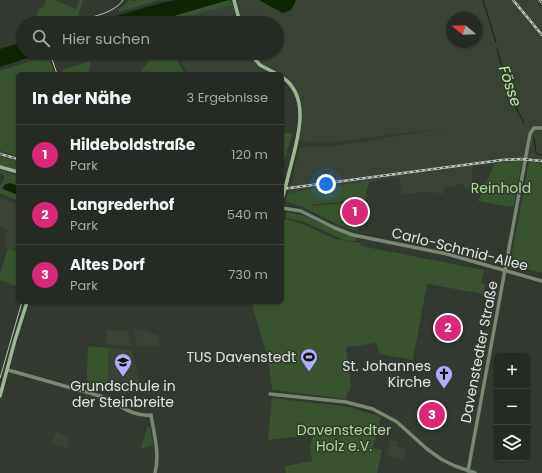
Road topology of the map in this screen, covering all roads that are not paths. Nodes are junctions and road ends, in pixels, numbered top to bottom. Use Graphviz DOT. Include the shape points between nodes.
graph roads {
  1 [pos="234,0"];
  2 [pos="238,16"];
  3 [pos="256,60"];
  4 [pos="273,72"];
  5 [pos="284,79"];
  6 [pos="542,128"];
  7 [pos="0,167"];
  8 [pos="16,171"];
  9 [pos="284,191"];
  10 [pos="284,208"];
  11 [pos="506,270"];
  12 [pos="542,281"];
  13 [pos="26,304"];
  14 [pos="8,370"];
  15 [pos="270,394"];
  16 [pos="0,396"];
  17 [pos="467,470"];
  18 [pos="155,473"];
  19 [pos="475,473"];
  1 -- 2 [label="main road"];
  3 -- 4 [label="main road"];
  5 -- 9 [label="main road, bridge" via="296,92 300,111"];
  6 -- 11 [label="street, Davenstedter Straße" via="534,128 530,134"];
  7 -- 8 [label="main road"];
  10 -- 11 [label="street, Carlo-Schmid-Allee" via="301,212 353,235 435,251"];
  11 -- 12 [label="street, Carlo-Schmid-Allee"];
  11 -- 17 [label="street, Davenstedter Straße"];
  13 -- 14 [label="main road"];
  14 -- 16 [label="main road"];
  14 -- 18 [label="street" via="103,397 131,413 151,415 157,453"];
  15 -- 17 [label="street" via="346,402 373,410 397,422 436,456"];
  17 -- 19 [label="street"];
}
